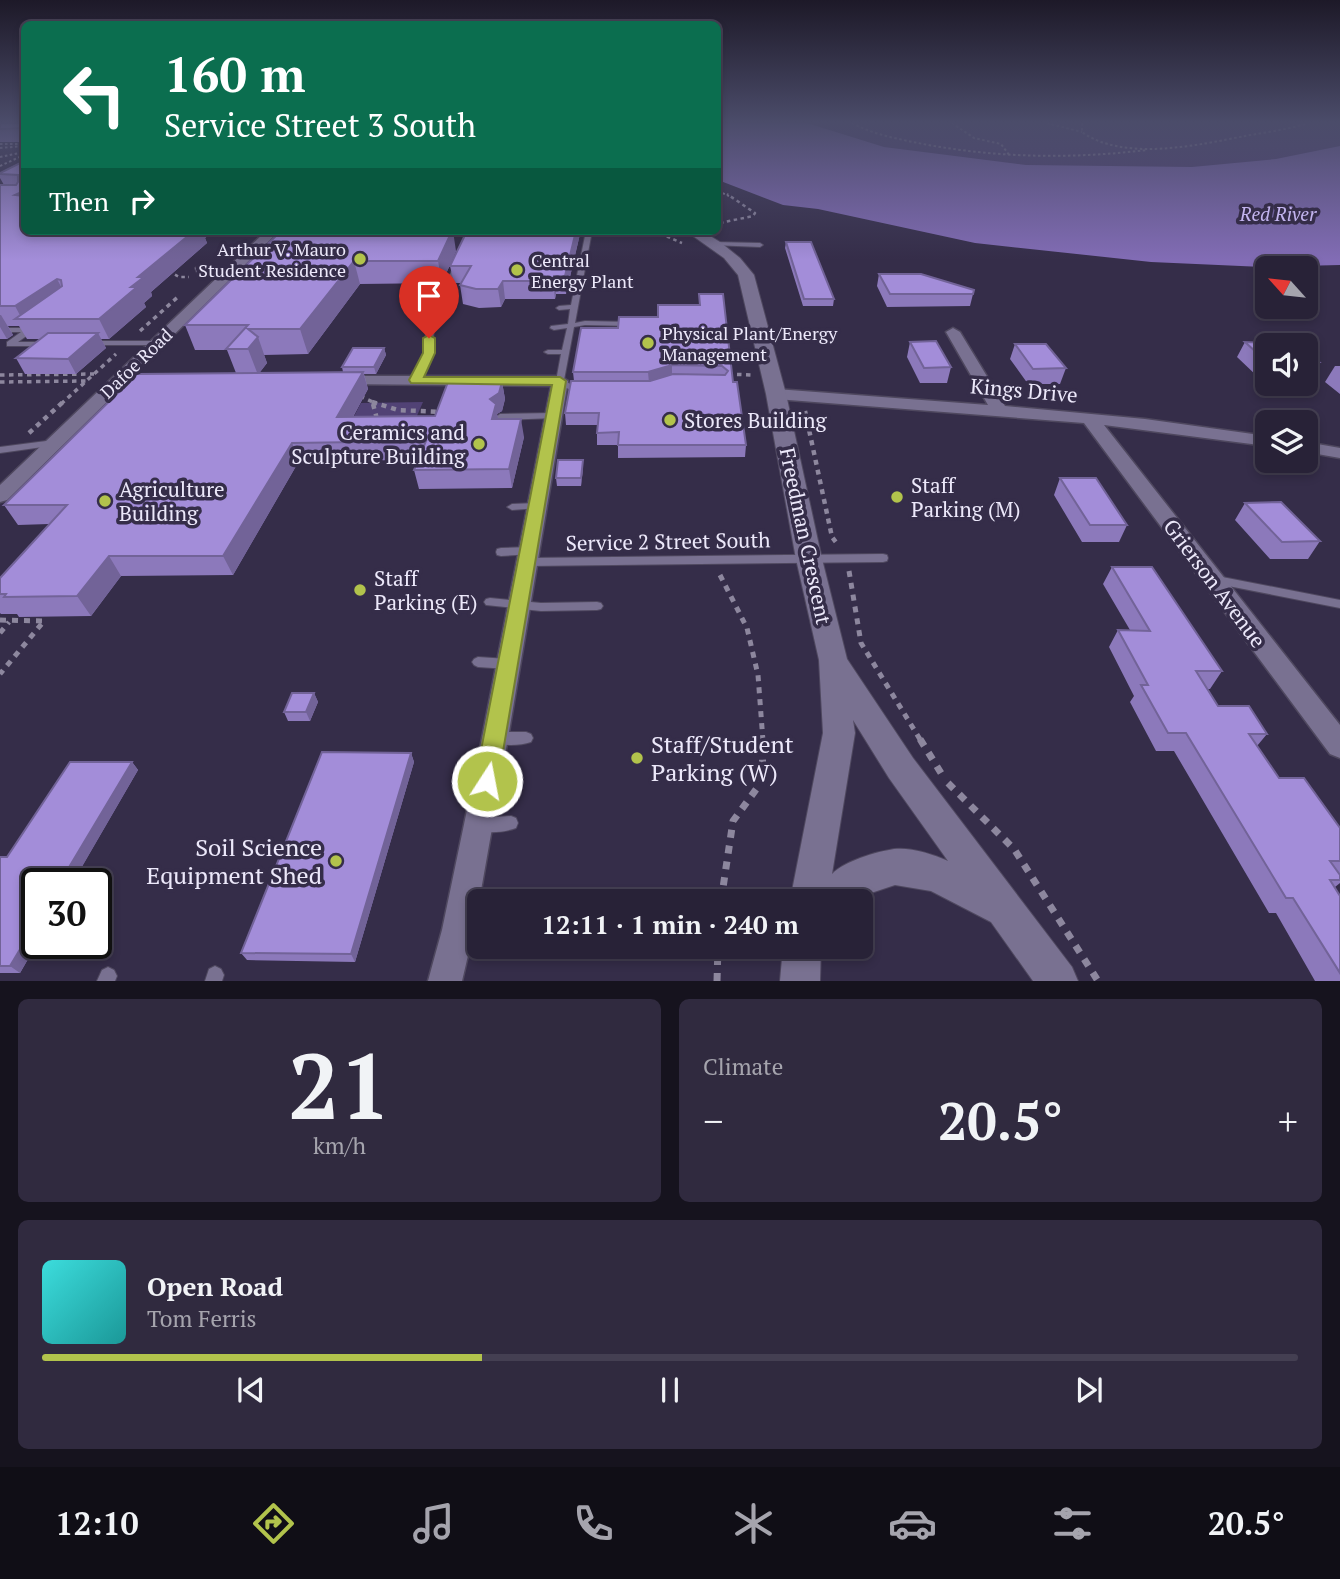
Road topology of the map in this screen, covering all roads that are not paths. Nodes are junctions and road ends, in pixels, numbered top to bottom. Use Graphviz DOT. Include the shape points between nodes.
graph roads {
  1 [pos="269,235"];
  2 [pos="469,235"];
  3 [pos="588,235"];
  4 [pos="690,238"];
  5 [pos="715,244"];
  6 [pos="760,245"];
  7 [pos="586,248"];
  8 [pos="596,248"];
  9 [pos="583,264"];
  10 [pos="592,264"];
  11 [pos="198,268"];
  12 [pos="228,275"];
  13 [pos="580,282"];
  14 [pos="589,282"];
  15 [pos="586,300"];
  16 [pos="575,304"];
  17 [pos="559,308"];
  18 [pos="39,323"];
  19 [pos="646,324"];
  20 [pos="570,326"];
  21 [pos="554,328"];
  22 [pos="0,330"];
  23 [pos="29,330"];
  24 [pos="953,332"];
  25 [pos="158,342"];
  26 [pos="49,344"];
  27 [pos="76,344"];
  28 [pos="548,352"];
  29 [pos="566,352"];
  30 [pos="415,380"];
  31 [pos="560,381"];
  32 [pos="176,382"];
  33 [pos="327,382"];
  34 [pos="116,383"];
  35 [pos="597,388"];
  36 [pos="776,394"];
  37 [pos="883,407"];
  38 [pos="999,410"];
  39 [pos="553,416"];
  40 [pos="500,417"];
  41 [pos="1090,419"];
  42 [pos="1255,439"];
  43 [pos="55,443"];
  44 [pos="1318,449"];
  45 [pos="0,450"];
  46 [pos="1340,453"];
  47 [pos="0,496"];
  48 [pos="536,506"];
  49 [pos="512,507"];
  50 [pos="501,552"];
  51 [pos="528,556"];
  52 [pos="883,558"];
  53 [pos="809,559"];
  54 [pos="1212,579"];
  55 [pos="491,602"];
  56 [pos="519,603"];
  57 [pos="1340,604"];
  58 [pos="597,606"];
  59 [pos="833,660"];
  60 [pos="478,662"];
  61 [pos="508,664"];
  62 [pos="495,738"];
  63 [pos="526,738"];
  64 [pos="1340,746"];
  65 [pos="511,823"];
  66 [pos="478,825"];
  67 [pos="472,889"];
  68 [pos="811,889"];
  69 [pos="843,889"];
  70 [pos="1007,909"];
  71 [pos="467,933"];
  72 [pos="801,959"];
  73 [pos="445,981"];
  74 [pos="800,981"];
  75 [pos="1058,981"];
  1 -- 12 [label="street, Dafoe Road"];
  2 -- 30 [label="lane" via="433,317 429,353"];
  3 -- 7 [label="lane"];
  4 -- 5 [label="street, Freedman Crescent"];
  5 -- 6 [label="lane"];
  5 -- 36 [label="street, Freedman Crescent" via="738,262 746,275"];
  7 -- 8 [label="lane"];
  7 -- 9 [label="lane"];
  9 -- 10 [label="lane"];
  9 -- 13 [label="lane"];
  11 -- 12 [label="lane" via="199,272"];
  12 -- 25 [label="street, Dafoe Road"];
  13 -- 14 [label="lane"];
  13 -- 16 [label="lane"];
  15 -- 16 [label="lane"];
  16 -- 17 [label="lane"];
  16 -- 20 [label="lane"];
  18 -- 23 [label="lane"];
  19 -- 20 [label="lane"];
  20 -- 21 [label="lane"];
  20 -- 29 [label="lane"];
  22 -- 23 [label="lane"];
  23 -- 26 [label="lane" via="10,344"];
  24 -- 38 [label="street"];
  25 -- 27 [label="lane"];
  25 -- 34 [label="street, Dafoe Road"];
  28 -- 29 [label="lane"];
  29 -- 31 [label="lane"];
  30 -- 31 [label="street"];
  30 -- 33 [label="street"];
  31 -- 35 [label="lane" via="571,388"];
  31 -- 39 [label="street"];
  32 -- 34 [label="street"];
  34 -- 43 [label="street, Dafoe Road"];
  36 -- 37 [label="street, Kings Drive"];
  36 -- 53 [label="street, Freedman Crescent"];
  37 -- 38 [label="street, Kings Drive"];
  38 -- 41 [label="street, Kings Drive"];
  39 -- 40 [label="lane"];
  39 -- 48 [label="street"];
  41 -- 42 [label="street, Kings Drive"];
  41 -- 54 [label="street, Grierson Avenue"];
  43 -- 45 [label="lane"];
  43 -- 47 [label="street, Dafoe Road"];
  44 -- 46 [label="street"];
  48 -- 49 [label="lane"];
  48 -- 51 [label="street"];
  50 -- 51 [label="lane, Service 2 Street South"];
  51 -- 53 [label="lane, Service 2 Street South"];
  51 -- 56 [label="street"];
  52 -- 53 [label="lane, Service 2 Street South"];
  53 -- 59 [label="street, Freedman Crescent"];
  54 -- 57 [label="lane"];
  54 -- 64 [label="street, Grierson Avenue"];
  55 -- 56 [label="lane"];
  56 -- 58 [label="lane"];
  56 -- 61 [label="street"];
  59 -- 68 [label="street, Freedman Crescent" via="839,733"];
  59 -- 70 [label="street, Freedman Crescent" via="901,768"];
  60 -- 61 [label="lane"];
  61 -- 62 [label="street"];
  62 -- 63 [label="lane"];
  62 -- 66 [label="street"];
  65 -- 66 [label="lane"];
  66 -- 67 [label="street"];
  69 -- 70 [label="street" via="851,881 895,867 934,873"];
  70 -- 75 [label="street, Freedman Crescent"];
  71 -- 73 [label="street"];
  72 -- 74 [label="street"];
}
